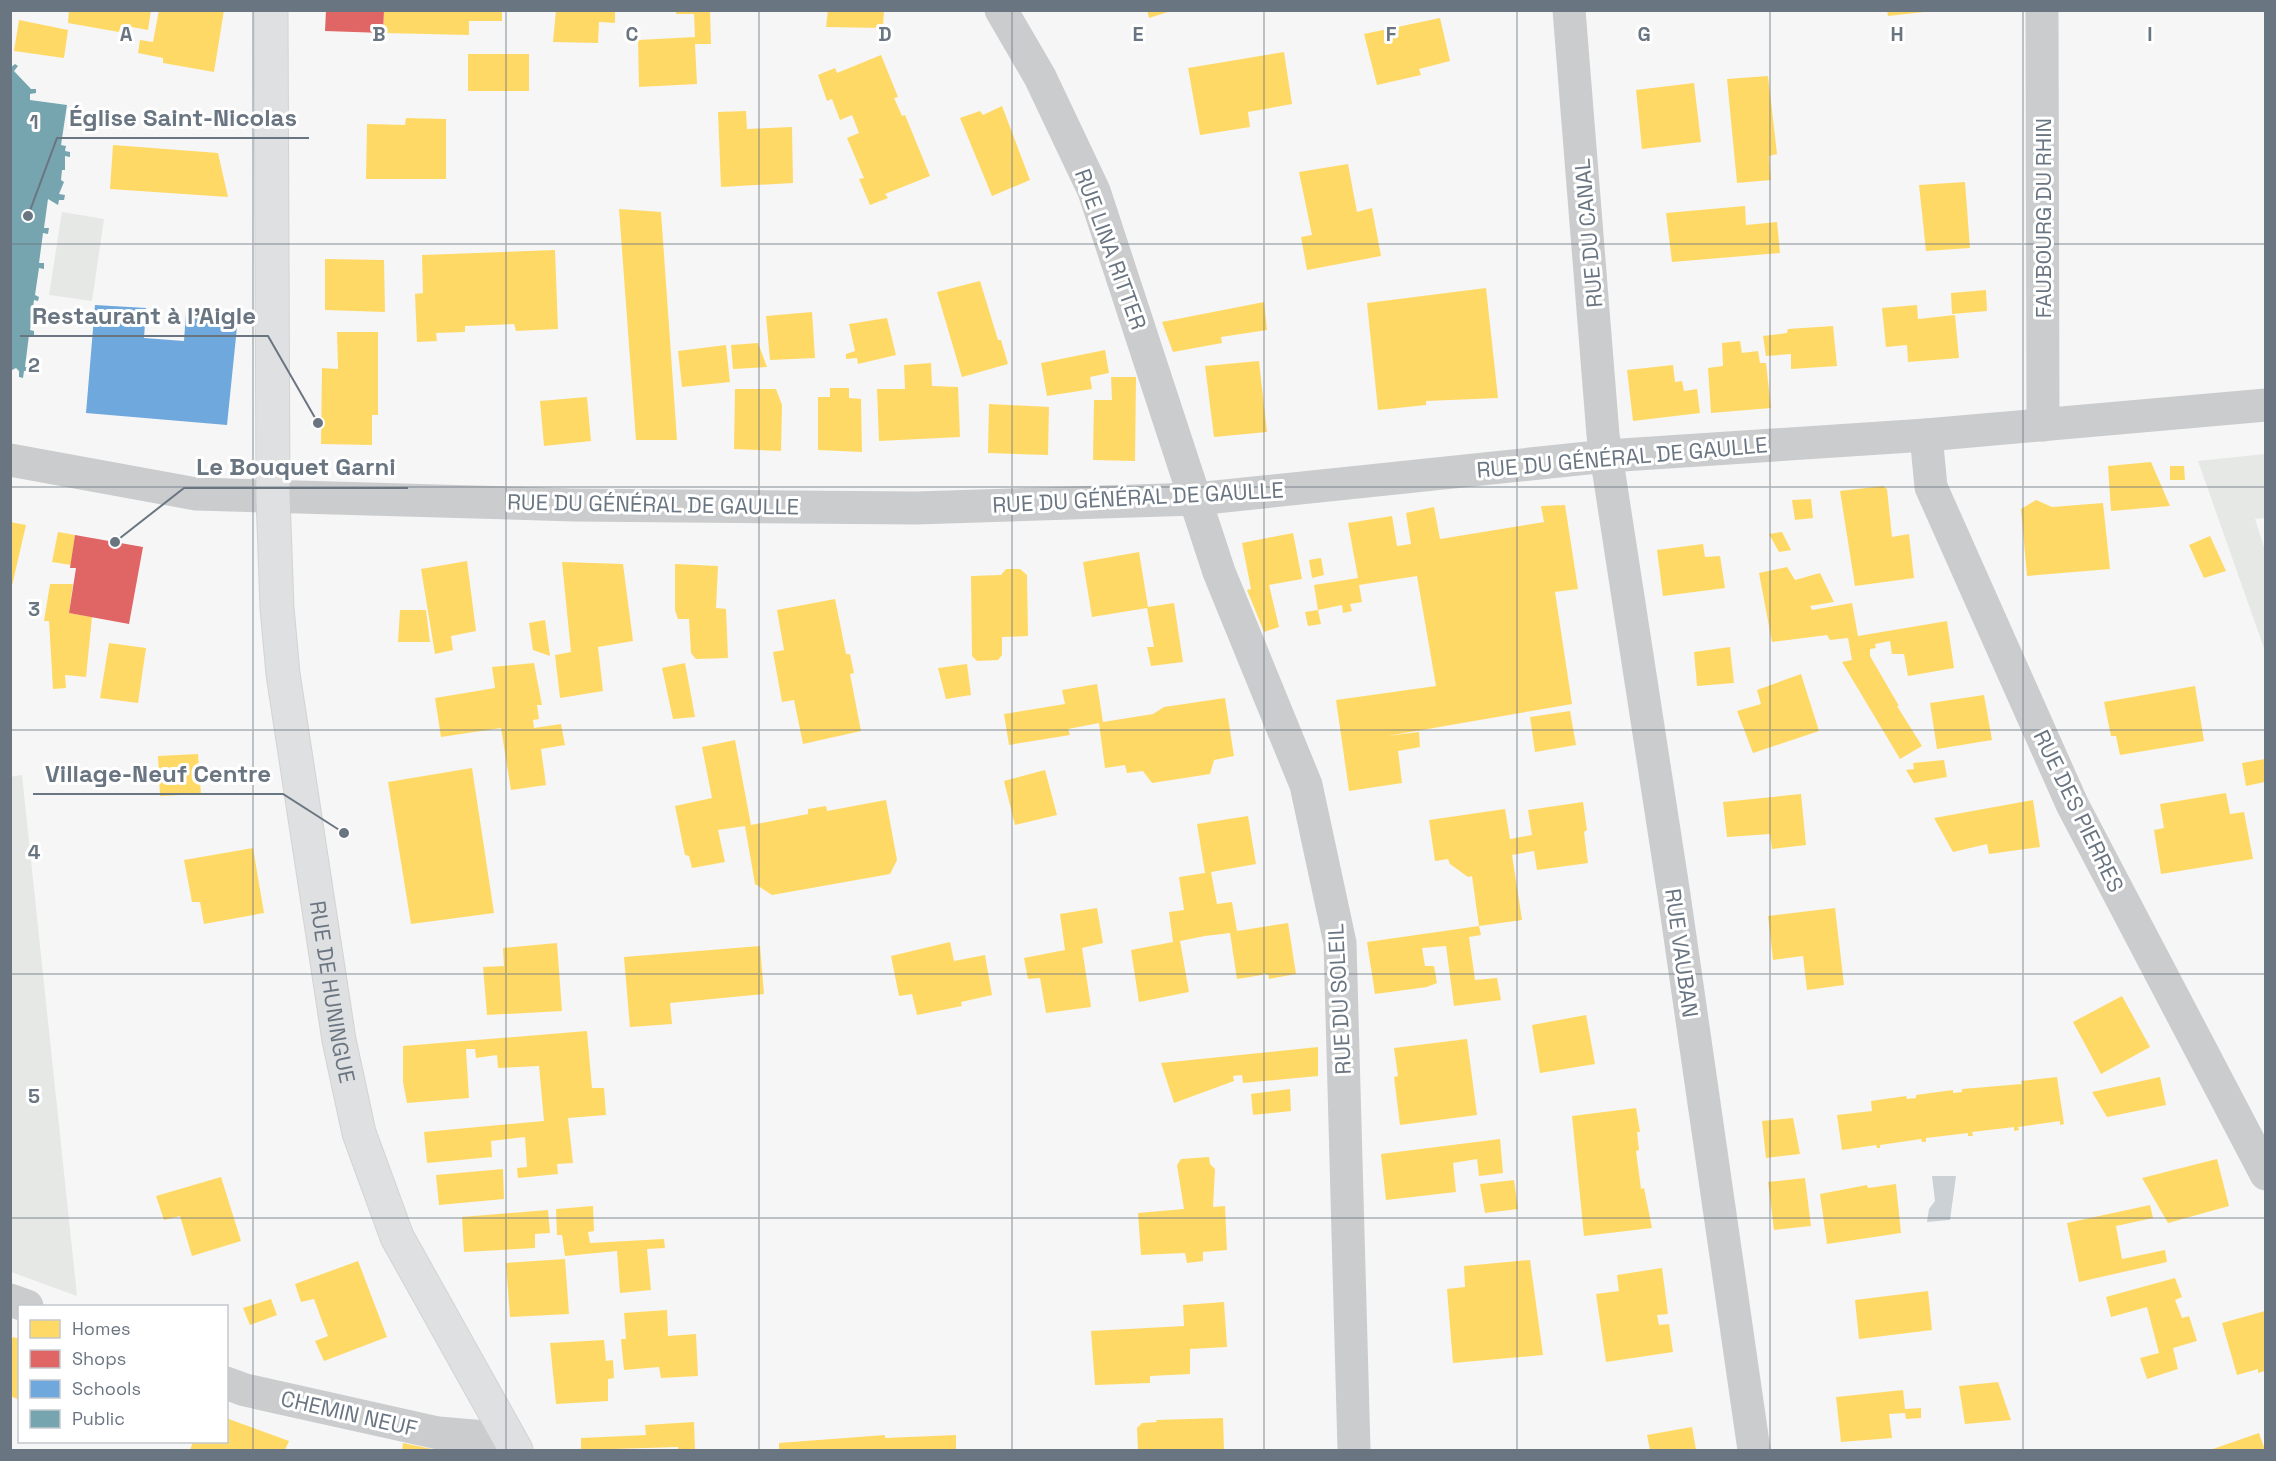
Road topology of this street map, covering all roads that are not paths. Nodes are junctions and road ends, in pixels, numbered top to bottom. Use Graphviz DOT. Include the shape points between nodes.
graph roads {
  1 [pos="270,10"];
  2 [pos="1001,10"];
  3 [pos="1569,10"];
  4 [pos="2042,10"];
  5 [pos="2265,405"];
  6 [pos="2043,425"];
  7 [pos="1926,435"];
  8 [pos="1607,456"];
  9 [pos="10,460"];
  10 [pos="273,497"];
  11 [pos="1196,499"];
  12 [pos="2265,1174"];
  13 [pos="10,1300"];
  14 [pos="24,1305"];
  15 [pos="228,1384"];
  16 [pos="513,1445"];
  17 [pos="1354,1450"];
  18 [pos="1755,1450"];
  1 -- 10 [label="main road, RUE DE HUNINGUE"];
  2 -- 11 [label="street, RUE LINA RITTER" via="1040,77 1094,191"];
  3 -- 8 [label="street, RUE DU CANAL"];
  4 -- 6 [label="street, FAUBOURG DU RHIN"];
  5 -- 6 [label="street, RUE DU GÉNÉRAL DE GAULLE"];
  6 -- 7 [label="street, RUE DU GÉNÉRAL DE GAULLE"];
  7 -- 8 [label="street, RUE DU GÉNÉRAL DE GAULLE"];
  7 -- 12 [label="street, RUE DES PIERRES" via="1931,487 2072,804"];
  8 -- 11 [label="street, RUE DU GÉNÉRAL DE GAULLE"];
  8 -- 18 [label="street, RUE VAUBAN"];
  9 -- 10 [label="street, RUE DU GÉNÉRAL DE GAULLE" via="158,489"];
  10 -- 11 [label="street, RUE DU GÉNÉRAL DE GAULLE" via="916,508"];
  10 -- 16 [label="main road, RUE DE HUNINGUE" via="283,674 339,1040 359,1134 397,1237"];
  11 -- 17 [label="street, RUE DU SOLEIL" via="1219,573 1306,785 1340,943"];
  13 -- 14 [label="street"];
  15 -- 16 [label="street, CHEMIN NEUF" via="438,1433"];
}
